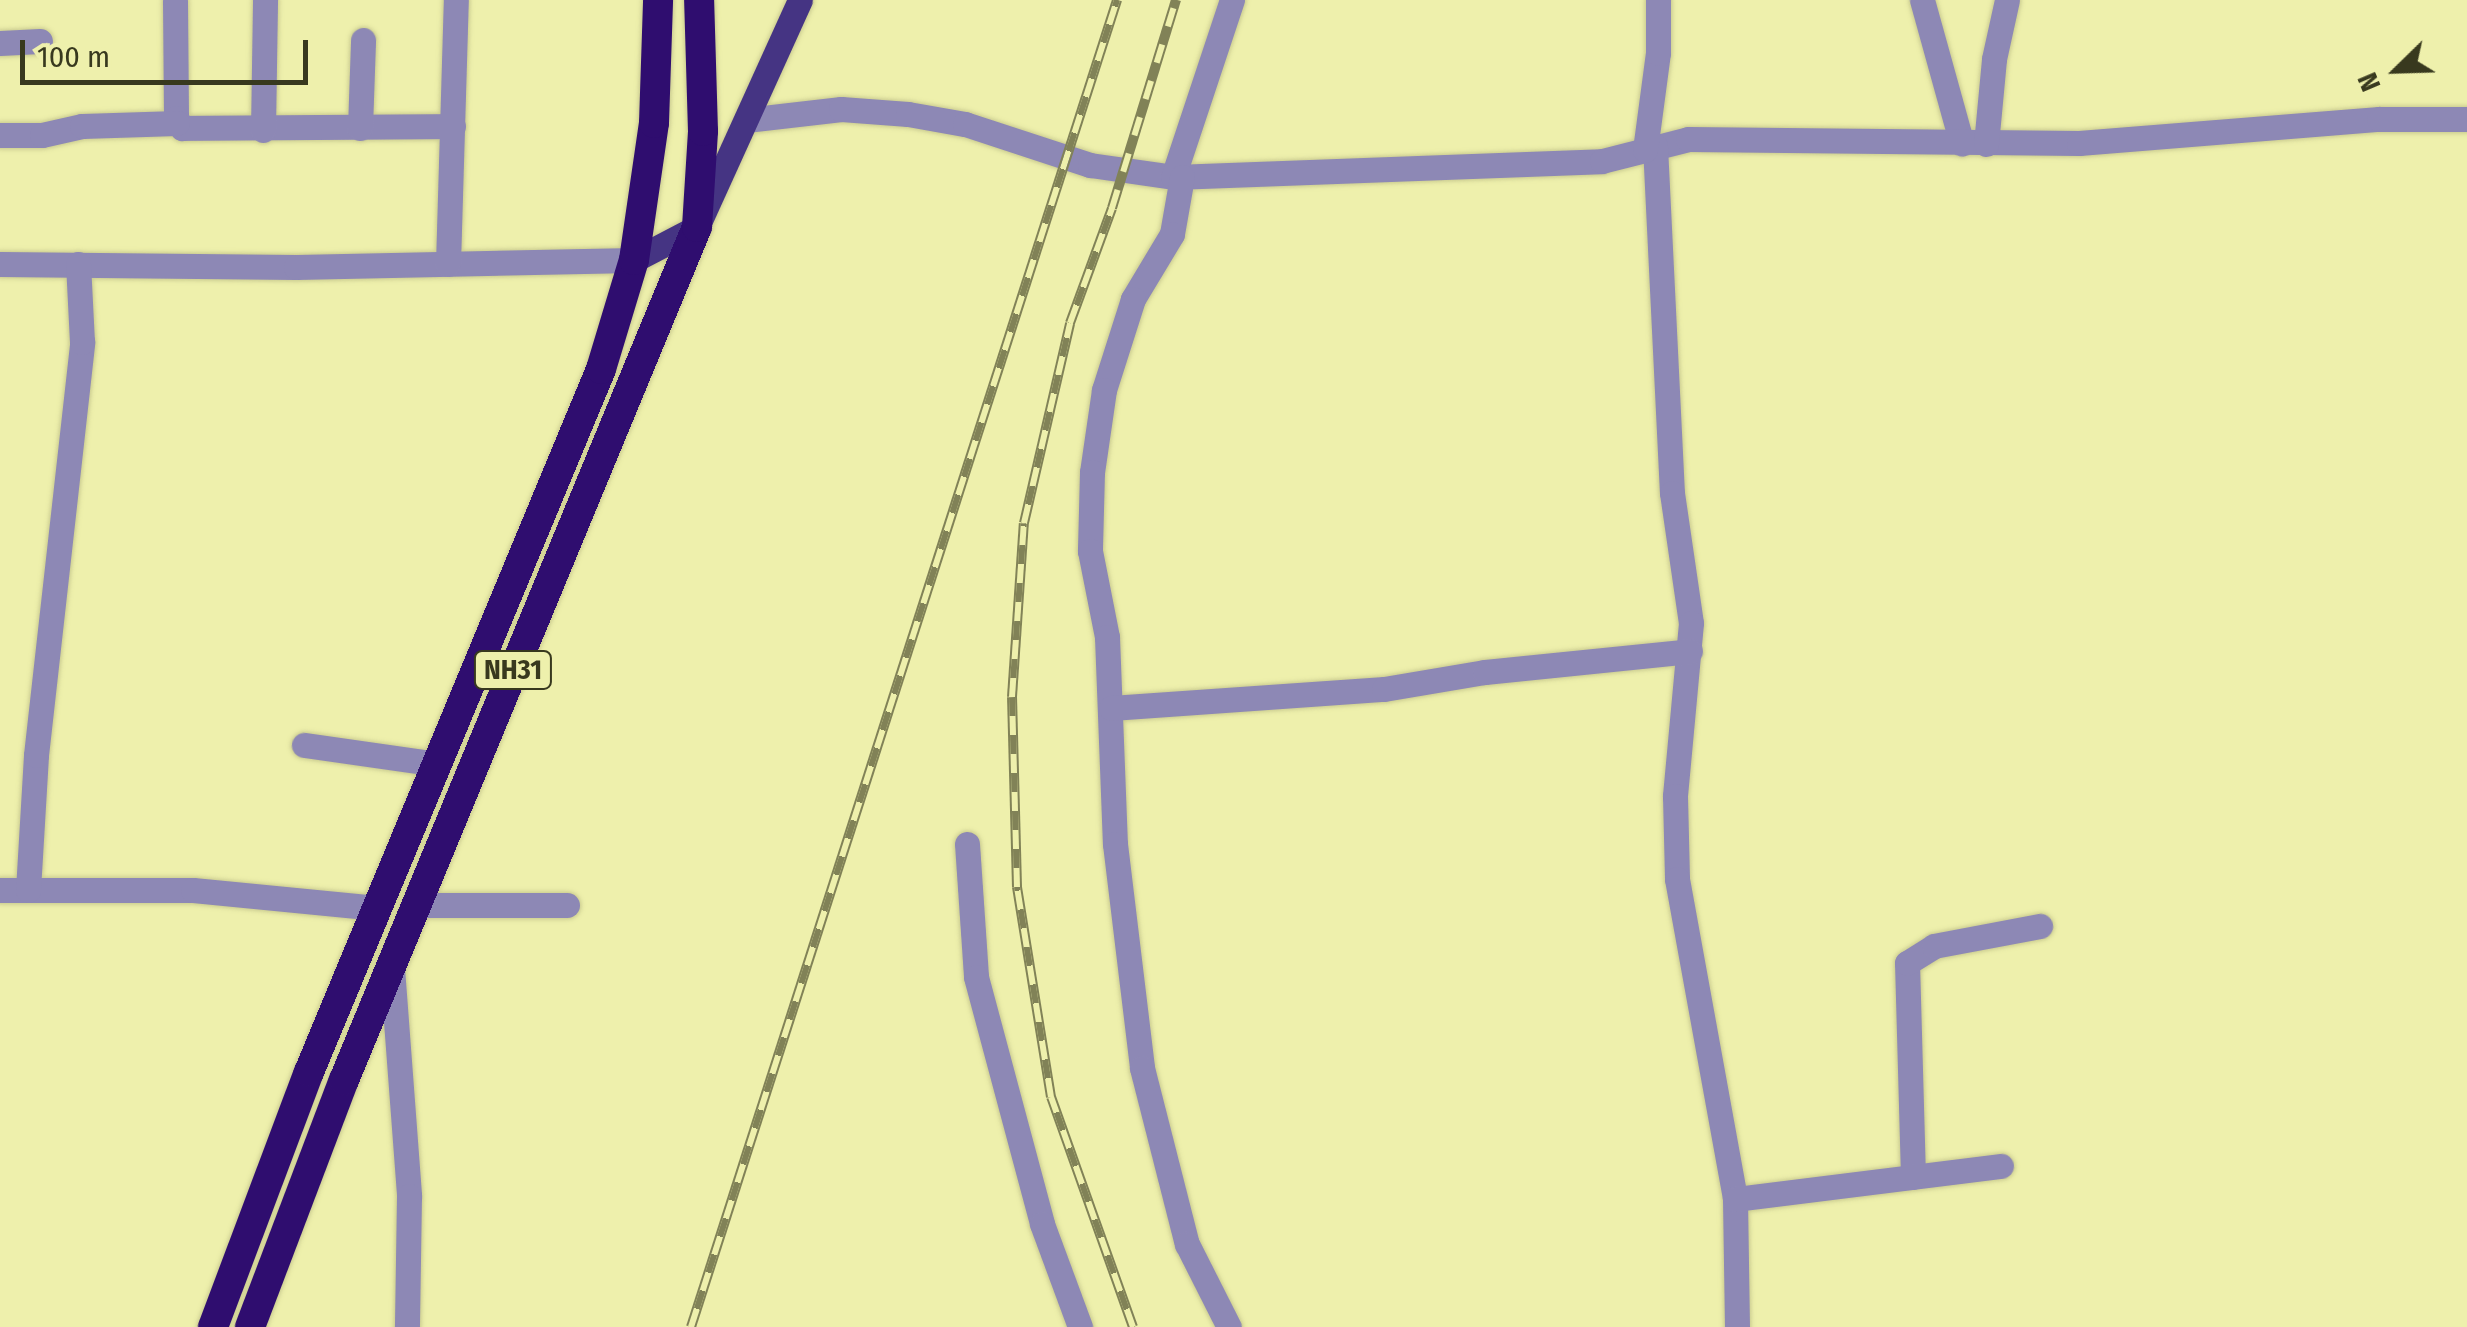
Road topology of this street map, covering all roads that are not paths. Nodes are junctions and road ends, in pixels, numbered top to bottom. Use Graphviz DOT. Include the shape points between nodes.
graph roads {
  1 [pos="175,0"];
  2 [pos="265,0"];
  3 [pos="456,0"];
  4 [pos="658,0"];
  5 [pos="699,0"];
  6 [pos="800,0"];
  7 [pos="1232,0"];
  8 [pos="1658,0"];
  9 [pos="1922,0"];
  10 [pos="2007,0"];
  11 [pos="363,40"];
  12 [pos="40,41"];
  13 [pos="0,44"];
  14 [pos="2467,119"];
  15 [pos="746,120"];
  16 [pos="177,123"];
  17 [pos="453,126"];
  18 [pos="360,128"];
  19 [pos="263,130"];
  20 [pos="0,134"];
  21 [pos="1974,144"];
  22 [pos="1650,148"];
  23 [pos="1177,177"];
  24 [pos="697,227"];
  25 [pos="634,260"];
  26 [pos="0,264"];
  27 [pos="78,264"];
  28 [pos="448,264"];
  29 [pos="1690,651"];
  30 [pos="1110,708"];
  31 [pos="304,746"];
  32 [pos="437,764"];
  33 [pos="968,844"];
  34 [pos="0,890"];
  35 [pos="28,890"];
  36 [pos="567,904"];
  37 [pos="416,905"];
  38 [pos="378,908"];
  39 [pos="2040,926"];
  40 [pos="392,964"];
  41 [pos="2001,1166"];
  42 [pos="1912,1177"];
  43 [pos="1735,1199"];
  44 [pos="213,1327"];
  45 [pos="250,1327"];
  46 [pos="407,1327"];
  47 [pos="1080,1327"];
  48 [pos="1229,1327"];
  49 [pos="1737,1327"];
  1 -- 16 [label="street"];
  2 -- 19 [label="street"];
  3 -- 17 [label="street"];
  4 -- 25 [label="highway, NH31" via="654,122"];
  5 -- 24 [label="highway, NH31" via="703,131"];
  6 -- 15 [label="main road"];
  7 -- 23 [label="street"];
  8 -- 22 [label="street"];
  9 -- 21 [label="street"];
  10 -- 21 [label="street"];
  11 -- 18 [label="street"];
  12 -- 13 [label="street"];
  14 -- 21 [label="street"];
  15 -- 23 [label="street" via="841,109 908,114 965,124 1090,165"];
  15 -- 24 [label="main road"];
  16 -- 19 [label="street" via="186,130"];
  16 -- 20 [label="street"];
  17 -- 18 [label="street"];
  17 -- 28 [label="street"];
  18 -- 19 [label="street"];
  21 -- 22 [label="street" via="1688,139"];
  22 -- 23 [label="street" via="1602,161"];
  22 -- 29 [label="street" via="1672,493"];
  23 -- 30 [label="street" via="1172,234 1121,329 1096,431 1090,550 1108,637"];
  24 -- 25 [label="main road"];
  24 -- 37 [label="highway, NH31"];
  25 -- 28 [label="street"];
  25 -- 32 [label="highway, NH31" via="601,370"];
  26 -- 27 [label="street"];
  27 -- 28 [label="street"];
  27 -- 35 [label="street" via="82,342 36,755"];
  29 -- 30 [label="street" via="1384,689"];
  29 -- 43 [label="street" via="1675,796 1676,879"];
  30 -- 48 [label="street" via="1116,862 1142,1068 1187,1244"];
  31 -- 32 [label="street"];
  32 -- 38 [label="highway, NH31"];
  33 -- 47 [label="street" via="976,977 1042,1224"];
  34 -- 35 [label="street"];
  35 -- 38 [label="street" via="194,890"];
  36 -- 37 [label="street"];
  37 -- 40 [label="highway, NH31"];
  38 -- 44 [label="highway, NH31"];
  39 -- 42 [label="street" via="1934,946 1907,963"];
  40 -- 45 [label="highway, NH31"];
  40 -- 46 [label="street" via="409,1196"];
  41 -- 42 [label="street"];
  42 -- 43 [label="street"];
  43 -- 49 [label="street"];
}
